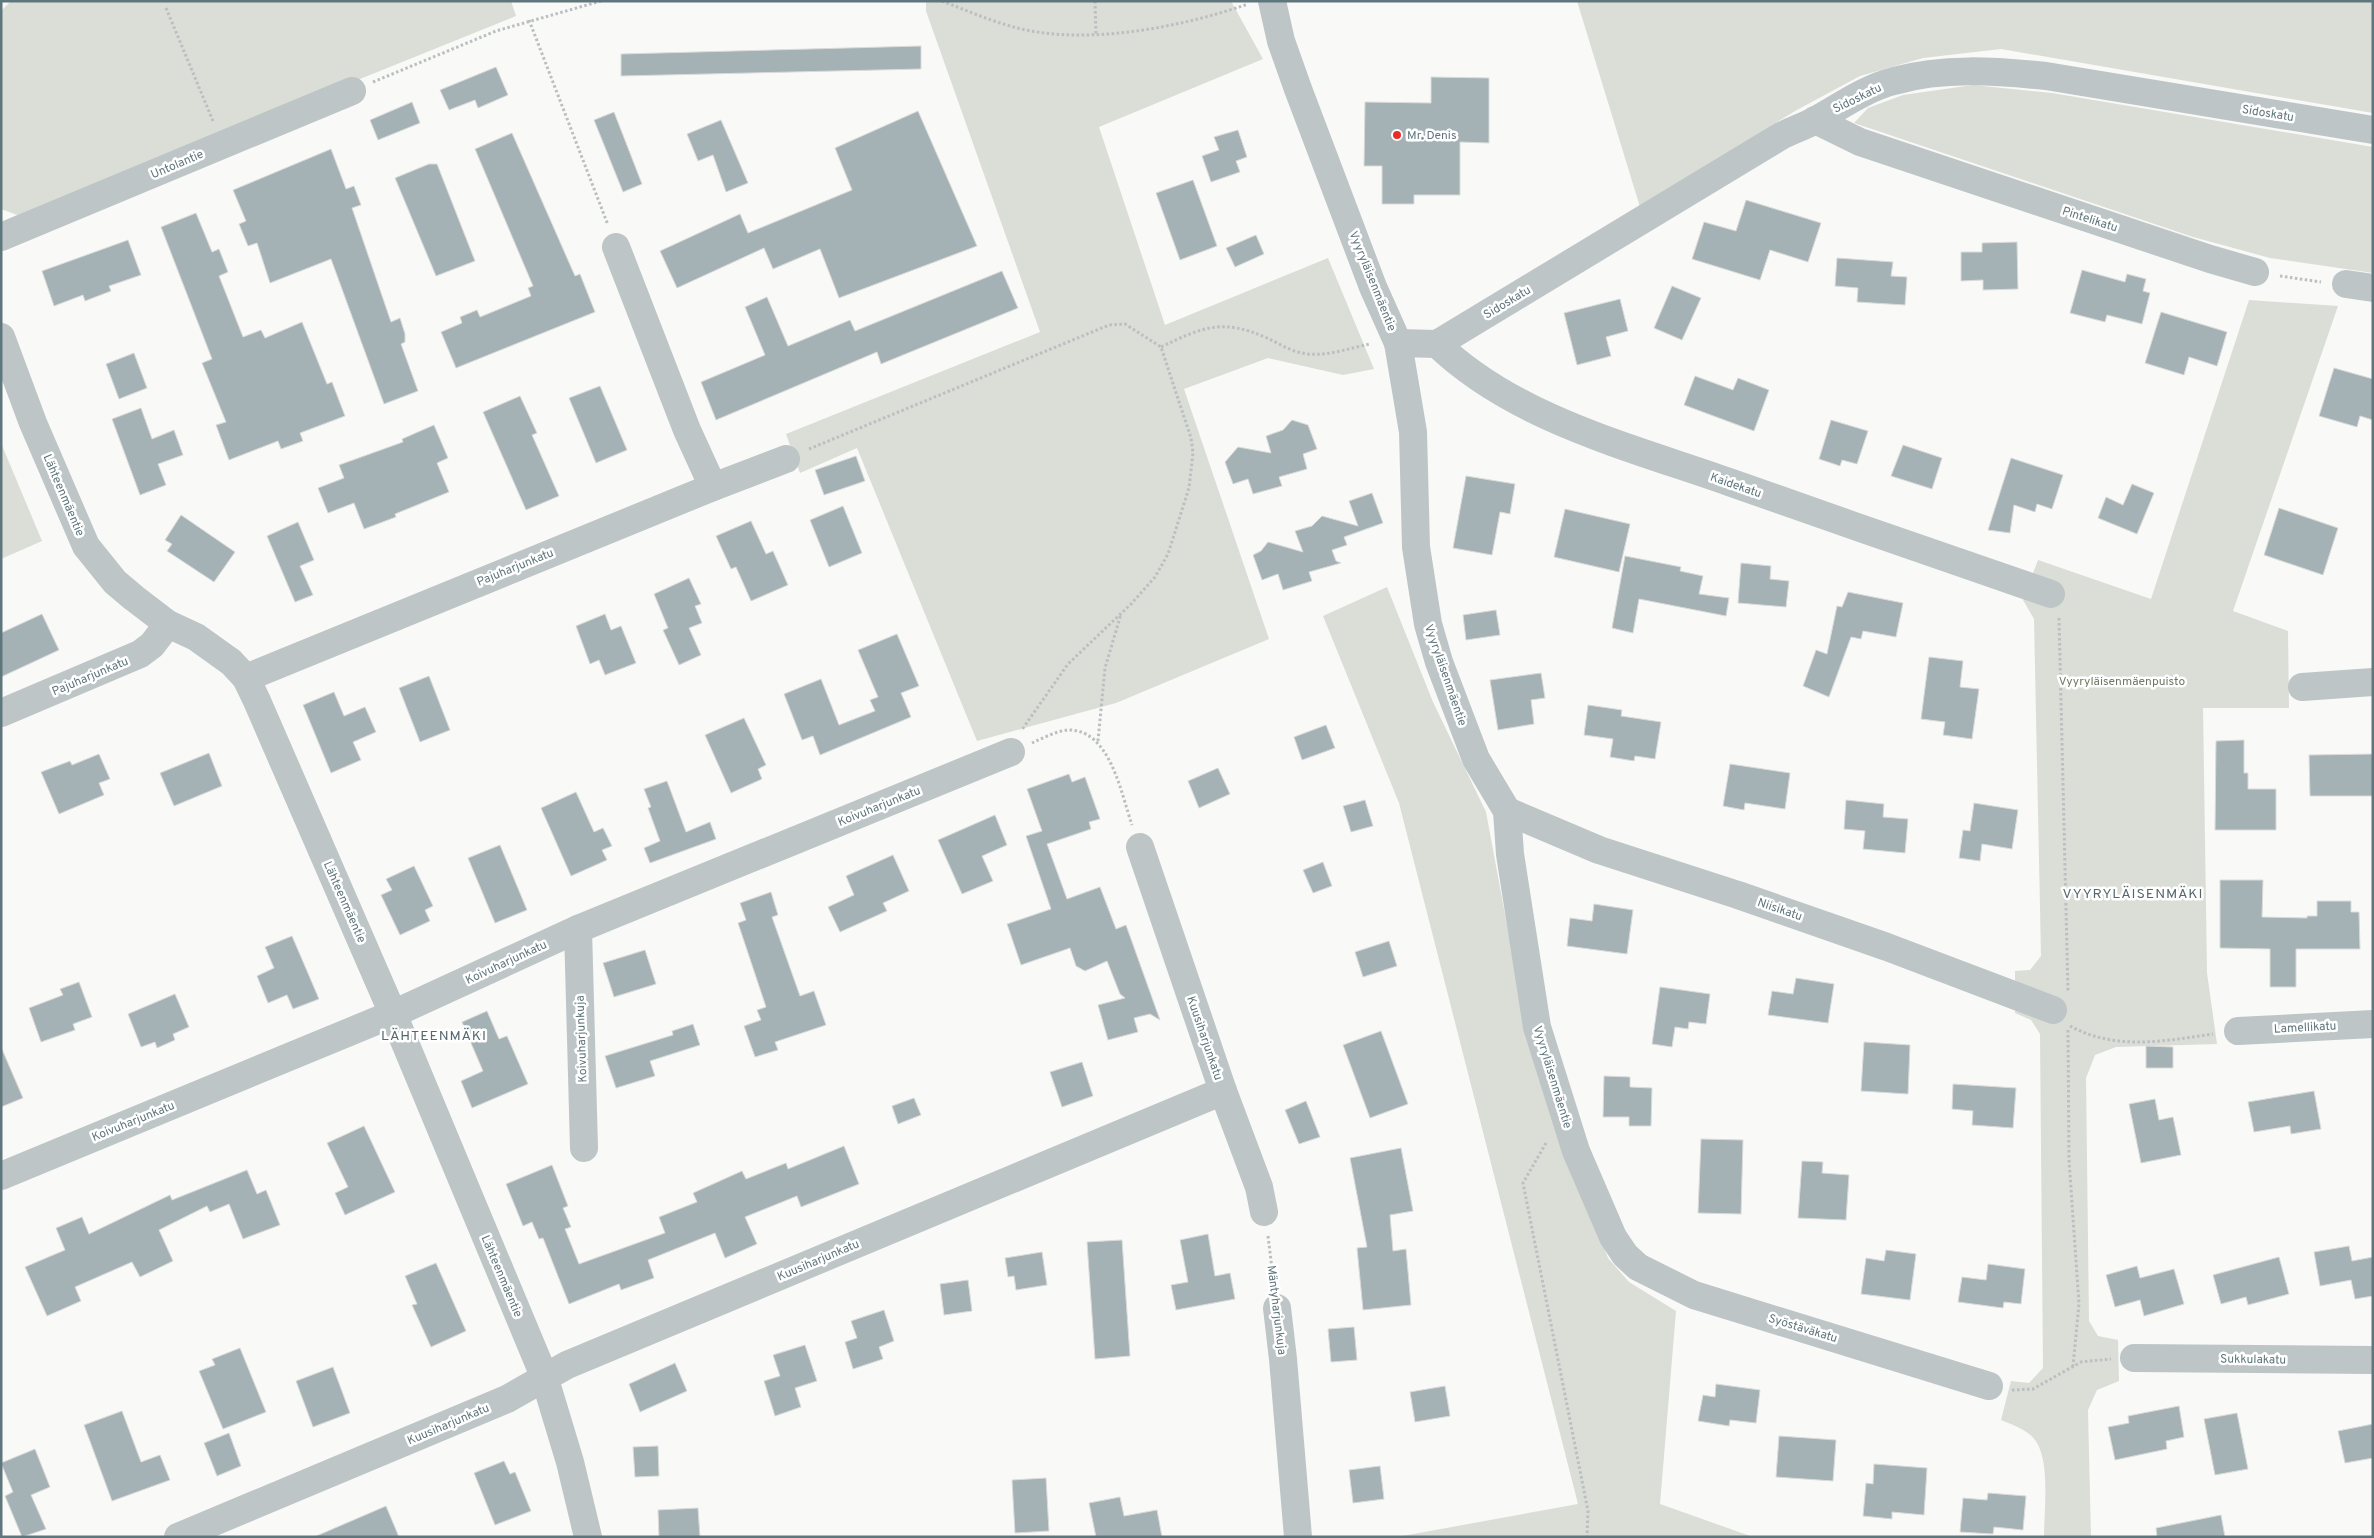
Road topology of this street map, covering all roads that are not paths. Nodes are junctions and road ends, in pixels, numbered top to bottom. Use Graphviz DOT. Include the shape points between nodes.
graph roads {
  1 [pos="1272,1"];
  2 [pos="352,90"];
  3 [pos="1815,120"];
  4 [pos="2373,130"];
  5 [pos="1,237"];
  6 [pos="616,247"];
  7 [pos="2255,272"];
  8 [pos="2346,284"];
  9 [pos="2373,288"];
  10 [pos="1,337"];
  11 [pos="1398,343"];
  12 [pos="1437,344"];
  13 [pos="786,459"];
  14 [pos="713,487"];
  15 [pos="2051,594"];
  16 [pos="168,624"];
  17 [pos="246,678"];
  18 [pos="2373,682"];
  19 [pos="2302,687"];
  20 [pos="1,714"];
  21 [pos="1011,752"];
  22 [pos="1507,811"];
  23 [pos="1140,847"];
  24 [pos="578,929"];
  25 [pos="2063,1011"];
  26 [pos="393,1014"];
  27 [pos="2373,1024"];
  28 [pos="2238,1031"];
  29 [pos="1224,1091"];
  30 [pos="584,1148"];
  31 [pos="1,1176"];
  32 [pos="1264,1212"];
  33 [pos="1625,1255"];
  34 [pos="1277,1308"];
  35 [pos="2134,1358"];
  36 [pos="2373,1360"];
  37 [pos="544,1376"];
  38 [pos="1989,1386"];
  39 [pos="178,1537"];
  40 [pos="588,1537"];
  41 [pos="1298,1537"];
  1 -- 11 [label="street, Vyyryläisenmäentie" via="1281,41 1298,88 1373,287"];
  2 -- 5 [label="street, Untolantie"];
  3 -- 4 [label="street, Sidoskatu" via="1857,96 1893,81 1931,74 1988,72 2046,76"];
  3 -- 7 [label="street, Pintelikatu" via="1860,142"];
  3 -- 12 [label="street, Sidoskatu" via="1781,136"];
  6 -- 14 [label="street" via="687,430"];
  8 -- 9 [label="street"];
  10 -- 16 [label="street, Lähteenmäentie" via="33,424 86,546 115,582"];
  11 -- 12 [label="street"];
  11 -- 22 [label="street, Vyyryläisenmäentie" via="1413,432 1416,547 1428,624 1476,759"];
  12 -- 15 [label="street, Kaidekatu" via="1456,363 1503,393 1592,434"];
  13 -- 14 [label="street, Pajuharjunkatu"];
  14 -- 17 [label="street, Pajuharjunkatu"];
  16 -- 17 [label="street, Lähteenmäentie" via="215,649"];
  16 -- 20 [label="street, Pajuharjunkatu" via="152,646 140,654"];
  17 -- 26 [label="street, Lähteenmäentie"];
  18 -- 19 [label="street"];
  21 -- 24 [label="street, Koivuharjunkatu"];
  22 -- 25 [label="street, Niisikatu" via="1599,850 1738,895"];
  22 -- 33 [label="street, Vyyryläisenmäentie" via="1510,854 1537,1027 1576,1151 1603,1218"];
  23 -- 29 [label="street, Kuusiharjunkatu"];
  24 -- 26 [label="street, Koivuharjunkatu"];
  24 -- 30 [label="street, Koivuharjunkuja"];
  26 -- 31 [label="street, Koivuharjunkatu"];
  26 -- 37 [label="street, Lähteenmäentie"];
  27 -- 28 [label="street, Lamellikatu"];
  29 -- 32 [label="street"];
  29 -- 37 [label="street, Kuusiharjunkatu"];
  33 -- 38 [label="street, Syöstäväkatu" via="1655,1277 1694,1295"];
  34 -- 41 [label="street, Mäntyharjunkuja"];
  35 -- 36 [label="street, Sukkulakatu"];
  37 -- 39 [label="street, Kuusiharjunkatu" via="507,1399"];
  37 -- 40 [label="street, Lähteenmäentie"];
}
